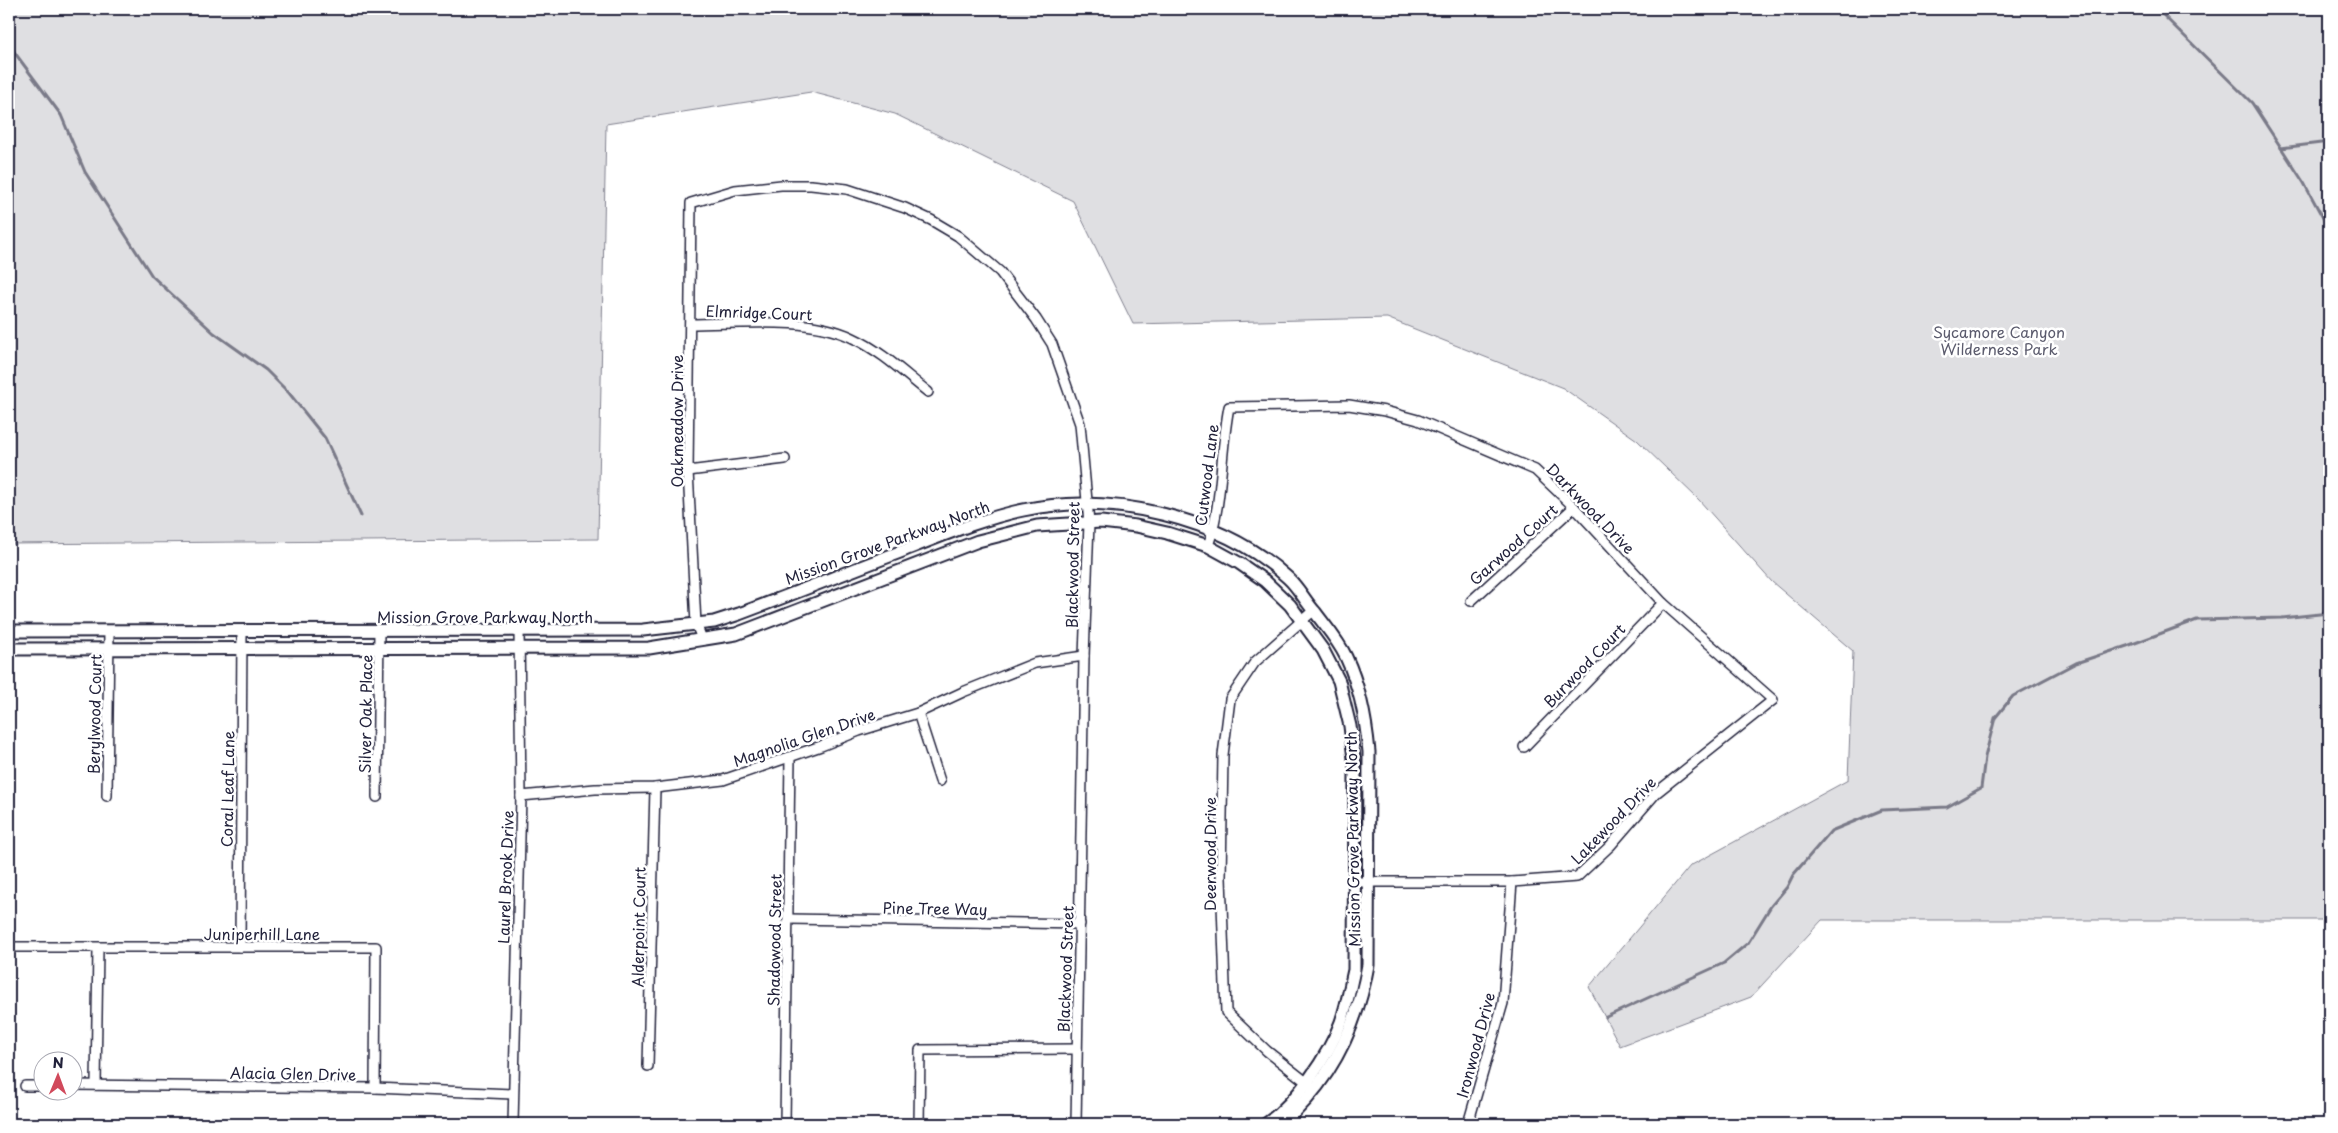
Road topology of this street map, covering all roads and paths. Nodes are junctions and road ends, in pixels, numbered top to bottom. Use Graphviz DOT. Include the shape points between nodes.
graph roads {
  1 [pos="691,203"];
  2 [pos="690,324"];
  3 [pos="928,392"];
  4 [pos="1229,407"];
  5 [pos="785,459"];
  6 [pos="688,471"];
  7 [pos="1088,506"];
  8 [pos="1574,507"];
  9 [pos="1089,523"];
  10 [pos="1213,532"];
  11 [pos="1208,546"];
  12 [pos="1471,601"];
  13 [pos="1663,603"];
  14 [pos="1313,611"];
  15 [pos="1302,619"];
  16 [pos="696,624"];
  17 [pos="9,631"];
  18 [pos="109,631"];
  19 [pos="379,631"];
  20 [pos="519,631"];
  21 [pos="242,632"];
  22 [pos="702,639"];
  23 [pos="242,648"];
  24 [pos="380,648"];
  25 [pos="520,648"];
  26 [pos="9,649"];
  27 [pos="109,649"];
  28 [pos="1084,656"];
  29 [pos="1773,700"];
  30 [pos="918,713"];
  31 [pos="1524,747"];
  32 [pos="790,757"];
  33 [pos="940,781"];
  34 [pos="656,788"];
  35 [pos="106,796"];
  36 [pos="521,796"];
  37 [pos="377,797"];
  38 [pos="1354,882"];
  39 [pos="1368,882"];
  40 [pos="1512,882"];
  41 [pos="788,920"];
  42 [pos="1080,924"];
  43 [pos="240,947"];
  44 [pos="9,948"];
  45 [pos="98,948"];
  46 [pos="1076,1050"];
  47 [pos="648,1066"];
  48 [pos="82,1085"];
  49 [pos="96,1085"];
  50 [pos="25,1086"];
  51 [pos="32,1086"];
  52 [pos="1311,1086"];
  53 [pos="375,1088"];
  54 [pos="512,1094"];
  55 [pos="512,1124"];
  56 [pos="785,1124"];
  57 [pos="919,1124"];
  58 [pos="1076,1124"];
  59 [pos="1266,1124"];
  60 [pos="1282,1124"];
  61 [pos="1469,1124"];
  1 -- 2 [label="street, Oakmeadow Drive"];
  1 -- 7 [label="street, Blackwood Street" via="736,190 811,185 847,190 905,208 958,236 1005,278 1052,344 1080,424"];
  2 -- 3 [label="street, Elmridge Court" via="793,324 824,328 852,337 876,351"];
  2 -- 6 [label="street, Oakmeadow Drive"];
  4 -- 8 [label="street, Darkwood Drive" via="1349,405 1418,420 1536,470"];
  4 -- 10 [label="street, Cutwood Lane"];
  5 -- 6 [label="street"];
  6 -- 16 [label="street, Oakmeadow Drive"];
  7 -- 9 [label="street, Blackwood Street"];
  7 -- 10 [label="street, Mission Grove Parkway North" via="1172,516"];
  7 -- 16 [label="street, Mission Grove Parkway North" via="1026,510 974,523 739,614"];
  8 -- 12 [label="street, Garwood Court"];
  8 -- 13 [label="street, Darkwood Drive"];
  9 -- 11 [label="street, Mission Grove Parkway North" via="1136,526"];
  9 -- 22 [label="street, Mission Grove Parkway North" via="1037,526 978,541 736,634"];
  9 -- 28 [label="street, Blackwood Street"];
  10 -- 11 [label="street, Cutwood Lane"];
  10 -- 14 [label="street, Mission Grove Parkway North" via="1235,541 1274,566 1290,580"];
  11 -- 15 [label="street, Mission Grove Parkway North" via="1265,582"];
  13 -- 29 [label="street, Darkwood Drive"];
  13 -- 31 [label="street, Burwood Court"];
  14 -- 15 [label="street, Deerwood Drive"];
  14 -- 39 [label="street, Mission Grove Parkway North" via="1346,656 1367,727"];
  15 -- 38 [label="street, Mission Grove Parkway North" via="1332,665 1346,706 1355,766"];
  15 -- 52 [label="street, Deerwood Drive" via="1255,662 1230,699 1223,755 1221,878 1226,1012"];
  16 -- 20 [label="street, Mission Grove Parkway North" via="643,630"];
  16 -- 22 [label="street, Oakmeadow Drive"];
  17 -- 18 [label="street, Mission Grove Parkway North"];
  18 -- 21 [label="street, Mission Grove Parkway North"];
  18 -- 27 [label="street, Berylwood Court"];
  19 -- 20 [label="street, Mission Grove Parkway North"];
  19 -- 21 [label="street, Mission Grove Parkway North"];
  19 -- 24 [label="street, Silver Oak Place"];
  20 -- 25 [label="street, Laurel Brook Drive"];
  21 -- 23 [label="street, Coral Leaf Lane"];
  22 -- 25 [label="street, Mission Grove Parkway North" via="649,648"];
  23 -- 24 [label="street, Mission Grove Parkway North"];
  23 -- 27 [label="street, Mission Grove Parkway North"];
  23 -- 43 [label="street, Coral Leaf Lane"];
  24 -- 25 [label="street, Mission Grove Parkway North"];
  24 -- 37 [label="street, Silver Oak Place"];
  25 -- 36 [label="street, Laurel Brook Drive"];
  26 -- 27 [label="street, Mission Grove Parkway North"];
  27 -- 35 [label="street, Berylwood Court"];
  28 -- 30 [label="street, Magnolia Glen Drive" via="1035,663"];
  28 -- 42 [label="street, Blackwood Street"];
  29 -- 40 [label="street, Lakewood Drive" via="1656,792 1610,846 1577,877"];
  30 -- 32 [label="street, Magnolia Glen Drive"];
  30 -- 33 [label="street"];
  32 -- 34 [label="street, Magnolia Glen Drive" via="722,780"];
  32 -- 41 [label="street, Shadowood Street"];
  34 -- 36 [label="street, Magnolia Glen Drive" via="595,789"];
  34 -- 47 [label="street, Alderpoint Court"];
  36 -- 54 [label="street, Laurel Brook Drive"];
  38 -- 39 [label="street, Lakewood Drive"];
  38 -- 52 [label="street, Mission Grove Parkway North" via="1354,970 1349,996 1341,1023"];
  39 -- 40 [label="street, Lakewood Drive"];
  39 -- 52 [label="street, Mission Grove Parkway North" via="1368,966 1359,1009 1339,1055"];
  40 -- 61 [label="street, Ironwood Drive" via="1503,1003"];
  41 -- 42 [label="street, Pine Tree Way"];
  41 -- 56 [label="street, Shadowood Street"];
  42 -- 46 [label="street, Blackwood Street"];
  43 -- 45 [label="street, Juniperhill Lane"];
  43 -- 53 [label="street, Juniperhill Lane" via="376,947"];
  44 -- 45 [label="street, Juniperhill Lane"];
  45 -- 49 [label="street"];
  46 -- 57 [label="street" via="920,1050"];
  46 -- 58 [label="street, Blackwood Street"];
  48 -- 49 [label="street, Alacia Glen Drive"];
  49 -- 53 [label="street, Alacia Glen Drive"];
  50 -- 51 [label="street"];
  52 -- 59 [label="street, Mission Grove Parkway North"];
  52 -- 60 [label="street, Mission Grove Parkway North"];
  53 -- 54 [label="street, Alacia Glen Drive"];
  54 -- 55 [label="street, Laurel Brook Drive"];
}
